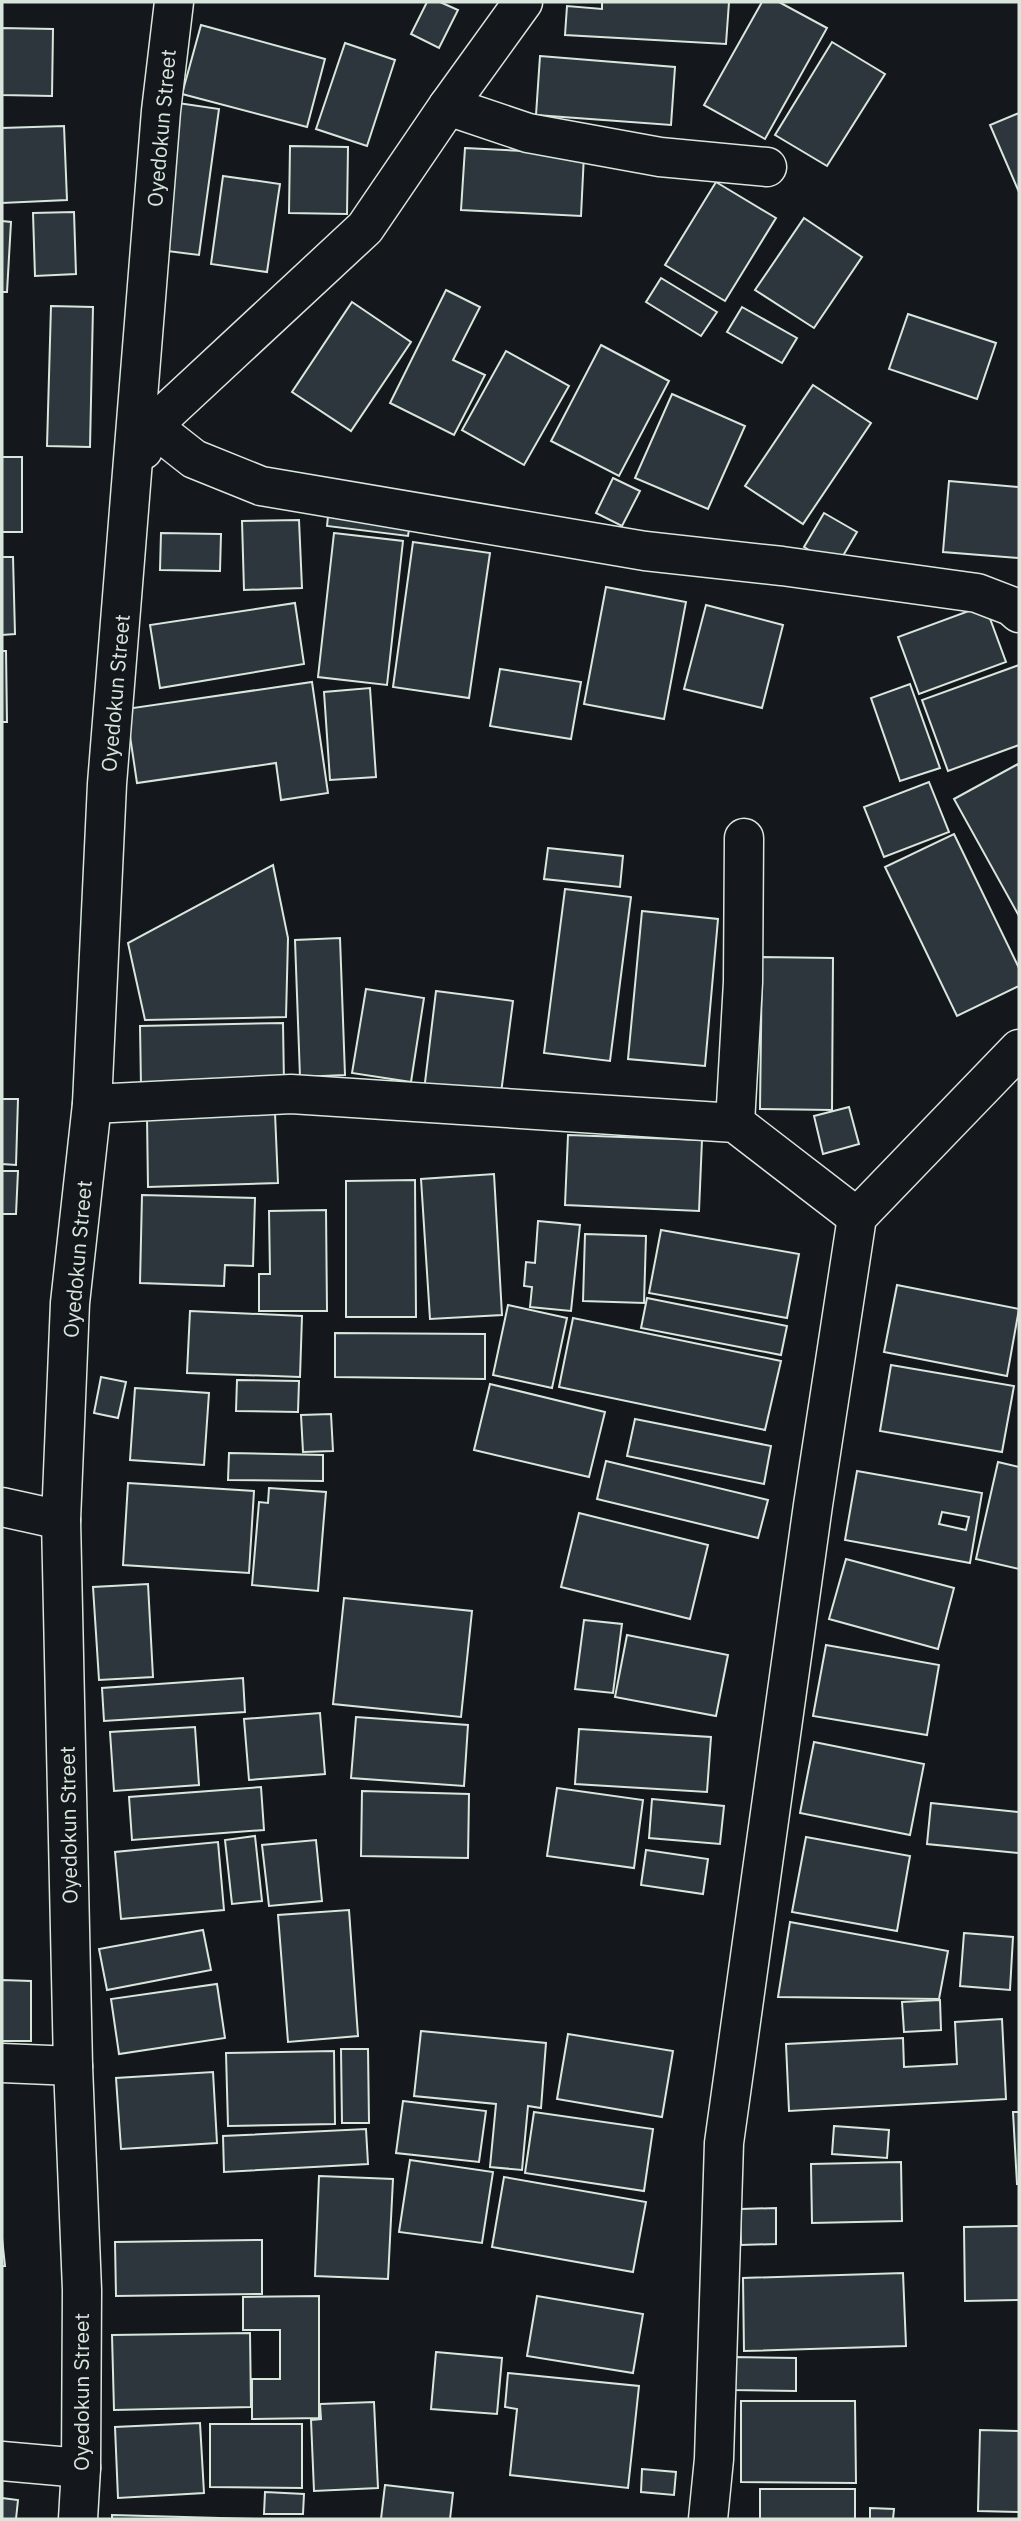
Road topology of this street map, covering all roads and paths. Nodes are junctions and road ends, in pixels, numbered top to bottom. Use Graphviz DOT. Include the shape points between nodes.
graph roads {
  1 [pos="174,2"];
  2 [pos="523,2"];
  3 [pos="448,106"];
  4 [pos="767,167"];
  5 [pos="152,426"];
  6 [pos="132,478"];
  7 [pos="1019,613"];
  8 [pos="744,838"];
  9 [pos="1019,1049"];
  10 [pos="92,1104"];
  11 [pos="735,1123"];
  12 [pos="858,1217"];
  13 [pos="2,1507"];
  14 [pos="61,1520"];
  15 [pos="2,2063"];
  16 [pos="74,2066"];
  17 [pos="2,2461"];
  18 [pos="81,2468"];
  19 [pos="78,2519"];
  20 [pos="708,2519"];
  1 -- 6 [label="street, Oyedokun Street"];
  2 -- 3 [label="street"];
  3 -- 4 [label="street" via="528,133 660,158"];
  3 -- 5 [label="street" via="365,228"];
  5 -- 6 [label="street"];
  5 -- 7 [label="street" via="194,460 261,486 645,551 977,593"];
  6 -- 10 [label="street, Oyedokun Street" via="107,784"];
  8 -- 11 [label="street" via="743,982"];
  9 -- 12 [label="street"];
  10 -- 11 [label="street" via="291,1094"];
  10 -- 14 [label="street, Oyedokun Street" via="70,1303"];
  11 -- 12 [label="street"];
  12 -- 20 [label="street" via="724,2143"];
  13 -- 14 [label="street"];
  14 -- 16 [label="street, Oyedokun Street"];
  15 -- 16 [label="street"];
  16 -- 18 [label="street, Oyedokun Street" via="82,2290"];
  17 -- 18 [label="street"];
  18 -- 19 [label="street, Oyedokun Street"];
}
